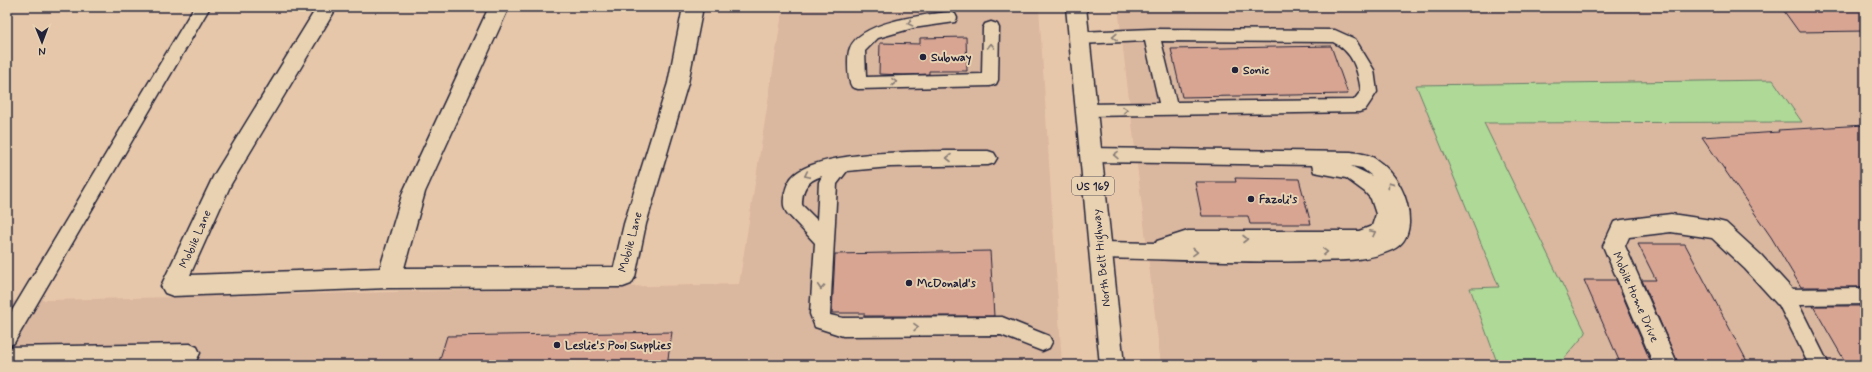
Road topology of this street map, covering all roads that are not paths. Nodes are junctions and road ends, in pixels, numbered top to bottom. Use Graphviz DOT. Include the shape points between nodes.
graph roads {
  1 [pos="202,7"];
  2 [pos="327,7"];
  3 [pos="499,7"];
  4 [pos="693,7"];
  5 [pos="1076,7"];
  6 [pos="949,18"];
  7 [pos="991,28"];
  8 [pos="1152,35"];
  9 [pos="1079,38"];
  10 [pos="1169,109"];
  11 [pos="1086,110"];
  12 [pos="1090,155"];
  13 [pos="988,158"];
  14 [pos="842,165"];
  15 [pos="825,241"];
  16 [pos="1100,250"];
  17 [pos="389,278"];
  18 [pos="1865,296"];
  19 [pos="1785,297"];
  20 [pos="7,337"];
  21 [pos="1042,342"];
  22 [pos="7,356"];
  23 [pos="184,365"];
  24 [pos="1112,365"];
  25 [pos="1666,365"];
  26 [pos="1819,365"];
  1 -- 20 [label="lane"];
  2 -- 17 [label="street, Mobile Lane" via="222,181 173,286"];
  3 -- 17 [label="street" via="414,192"];
  4 -- 17 [label="street, Mobile Lane" via="678,83 635,224 623,278"];
  5 -- 9 [label="street, North Belt Highway / US 169"];
  6 -- 7 [label="lane, one-way" via="913,22 872,34 857,49 858,83 990,80"];
  8 -- 9 [label="lane, one-way"];
  8 -- 10 [label="lane"];
  8 -- 10 [label="lane" via="1335,36 1349,43 1366,70 1369,92 1359,106"];
  9 -- 11 [label="street, North Belt Highway / US 169"];
  11 -- 10 [label="lane, one-way"];
  11 -- 12 [label="street, North Belt Highway / US 169"];
  12 -- 16 [label="street, North Belt Highway / US 169"];
  16 -- 12 [label="lane, one-way" via="1280,254 1367,251 1387,244 1399,234 1400,211 1395,193 1382,174 1367,162 1351,159"];
  13 -- 14 [label="lane, one-way" via="870,161"];
  14 -- 15 [label="lane" via="828,182"];
  14 -- 15 [label="lane, one-way" via="827,166 801,178 793,192 793,208"];
  15 -- 21 [label="lane, one-way" via="820,314 822,321 843,327 874,328 1002,326"];
  16 -- 24 [label="street, North Belt Highway / US 169"];
  18 -- 19 [label="lane"];
  19 -- 25 [label="street, Mobile Home Drive" via="1753,262 1718,230 1671,223 1622,229 1614,246"];
  19 -- 26 [label="lane"];
  22 -- 23 [label="lane" via="190,353"];
}
